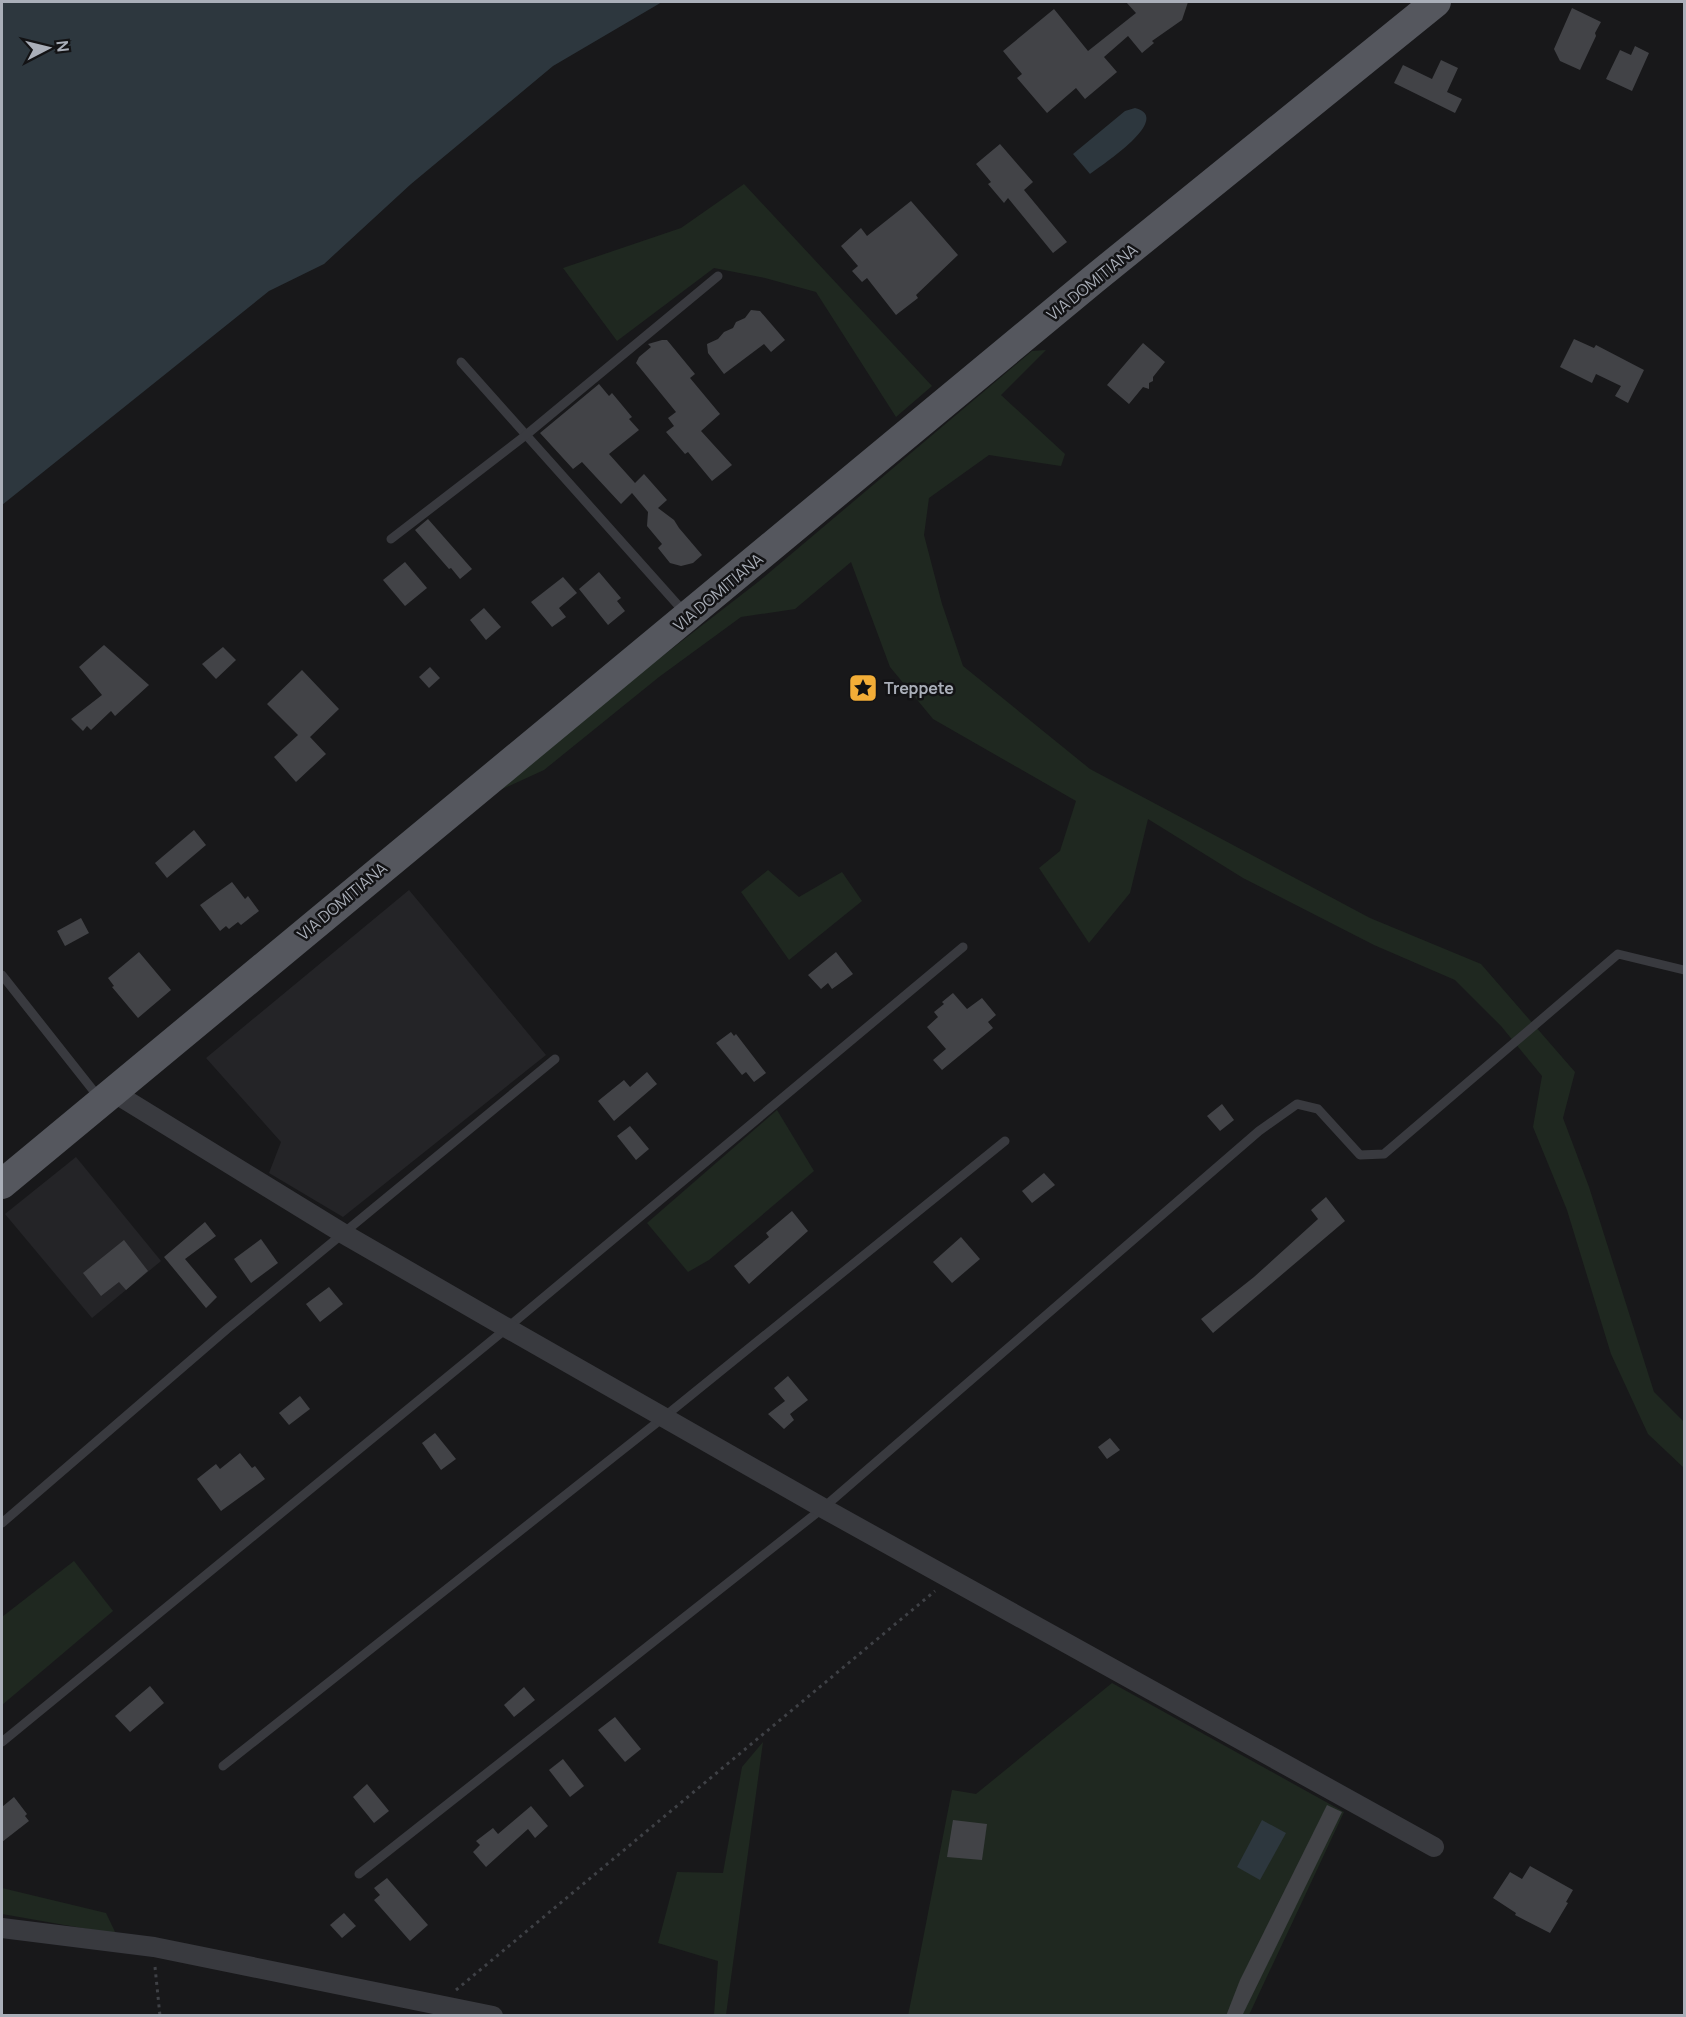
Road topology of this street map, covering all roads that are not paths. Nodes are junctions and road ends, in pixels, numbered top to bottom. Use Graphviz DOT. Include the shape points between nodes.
graph roads {
  1 [pos="1436,2"];
  2 [pos="718,276"];
  3 [pos="461,362"];
  4 [pos="526,435"];
  5 [pos="391,539"];
  6 [pos="688,617"];
  7 [pos="963,947"];
  8 [pos="1684,970"];
  9 [pos="2,975"];
  10 [pos="555,1059"];
  11 [pos="107,1097"];
  12 [pos="1005,1141"];
  13 [pos="2,1184"];
  14 [pos="344,1234"];
  15 [pos="507,1328"];
  16 [pos="664,1417"];
  17 [pos="823,1508"];
  18 [pos="2,1523"];
  19 [pos="2,1742"];
  20 [pos="223,1766"];
  21 [pos="1434,1847"];
  22 [pos="358,1874"];
  23 [pos="2,1928"];
  24 [pos="493,2016"];
  1 -- 6 [label="main road, VIA DOMITIANA"];
  2 -- 4 [label="lane"];
  3 -- 4 [label="lane"];
  4 -- 5 [label="lane"];
  4 -- 6 [label="lane"];
  6 -- 11 [label="main road, VIA DOMITIANA"];
  7 -- 15 [label="lane"];
  8 -- 17 [label="lane" via="1618,954 1384,1154 1360,1155 1318,1109 1297,1104 1259,1131"];
  9 -- 11 [label="lane"];
  10 -- 14 [label="lane"];
  11 -- 13 [label="main road, VIA DOMITIANA"];
  11 -- 14 [label="street"];
  12 -- 16 [label="lane"];
  14 -- 15 [label="street"];
  14 -- 18 [label="lane"];
  15 -- 16 [label="street"];
  15 -- 19 [label="lane"];
  16 -- 17 [label="street"];
  16 -- 20 [label="lane"];
  17 -- 21 [label="street"];
  17 -- 22 [label="lane"];
  23 -- 24 [label="street" via="154,1947"];
}
